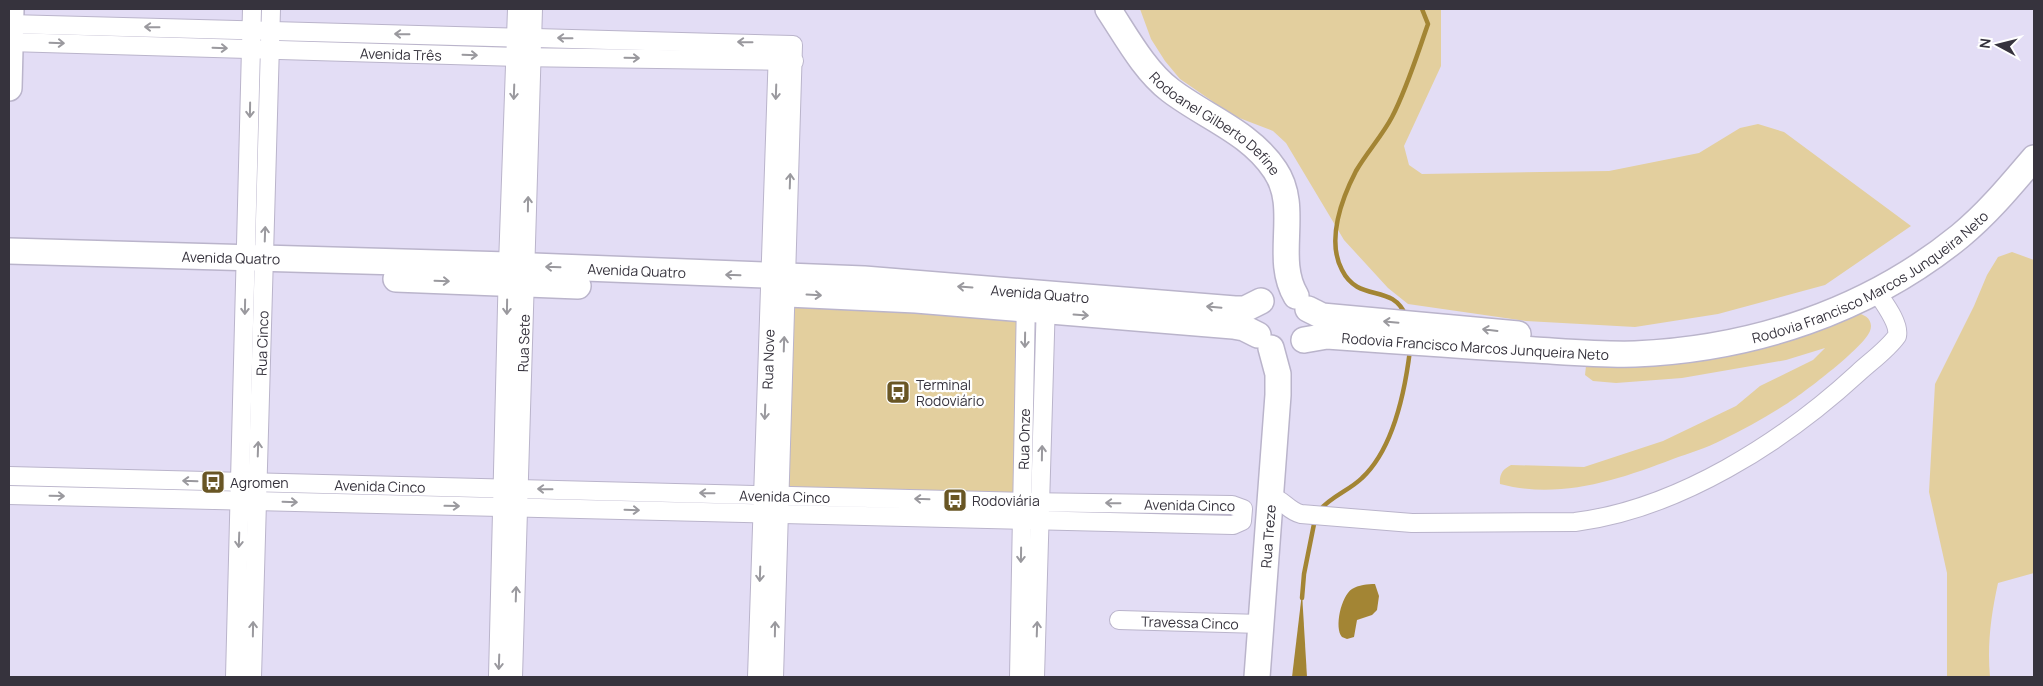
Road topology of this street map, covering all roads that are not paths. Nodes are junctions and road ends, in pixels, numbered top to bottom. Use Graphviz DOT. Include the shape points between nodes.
graph roads {
  1 [pos="252,9"];
  2 [pos="271,9"];
  3 [pos="517,9"];
  4 [pos="533,9"];
  5 [pos="1108,9"];
  6 [pos="10,28"];
  7 [pos="252,29"];
  8 [pos="271,30"];
  9 [pos="524,37"];
  10 [pos="251,49"];
  11 [pos="270,49"];
  12 [pos="786,52"];
  13 [pos="524,57"];
  14 [pos="9,88"];
  15 [pos="2034,158"];
  16 [pos="1286,249"];
  17 [pos="9,251"];
  18 [pos="9,267"];
  19 [pos="255,267"];
  20 [pos="517,275"];
  21 [pos="778,285"];
  22 [pos="1876,291"];
  23 [pos="1265,298"];
  24 [pos="1036,302"];
  25 [pos="1302,303"];
  26 [pos="1140,310"];
  27 [pos="1350,328"];
  28 [pos="1264,342"];
  29 [pos="1300,343"];
  30 [pos="1278,395"];
  31 [pos="9,476"];
  32 [pos="249,483"];
  33 [pos="511,489"];
  34 [pos="612,491"];
  35 [pos="9,495"];
  36 [pos="770,495"];
  37 [pos="1271,497"];
  38 [pos="248,501"];
  39 [pos="1023,502"];
  40 [pos="1041,502"];
  41 [pos="511,507"];
  42 [pos="611,509"];
  43 [pos="769,514"];
  44 [pos="1022,521"];
  45 [pos="1040,521"];
  46 [pos="246,587"];
  47 [pos="508,619"];
  48 [pos="1119,620"];
  49 [pos="1261,624"];
  50 [pos="235,677"];
  51 [pos="252,677"];
  52 [pos="498,677"];
  53 [pos="513,677"];
  54 [pos="757,677"];
  55 [pos="774,677"];
  56 [pos="1019,677"];
  57 [pos="1035,677"];
  58 [pos="1258,677"];
  1 -- 7 [label="street, Rua Cinco"];
  2 -- 8 [label="street, Rua Cinco"];
  3 -- 9 [label="street, Rua Sete"];
  4 -- 9 [label="street, Rua Sete"];
  5 -- 16 [label="main road, Rodoanel Gilberto Define" via="1162,83 1246,140 1275,169 1286,194"];
  7 -- 6 [label="street, Avenida Três, one-way"];
  6 -- 10 [label="street, Avenida Três, one-way"];
  6 -- 14 [label="main road"];
  7 -- 8 [label="street, Avenida Três"];
  7 -- 10 [label="street, Rua Cinco"];
  9 -- 8 [label="street, Avenida Três, one-way"];
  8 -- 11 [label="street, Rua Cinco"];
  12 -- 9 [label="street, Avenida Três, one-way"];
  9 -- 13 [label="street, Rua Sete"];
  10 -- 11 [label="street, Avenida Três"];
  10 -- 19 [label="street, Rua Cinco, one-way"];
  11 -- 13 [label="street, Avenida Três, one-way"];
  19 -- 11 [label="street, Rua Cinco, one-way"];
  13 -- 12 [label="street, Avenida Três, one-way"];
  12 -- 21 [label="street, Rua Nove"];
  13 -- 20 [label="street, Rua Sete"];
  15 -- 22 [label="main road, Rodovia Francisco Marcos Junqueira Neto" via="1991,207 1961,235"];
  16 -- 23 [label="main road, Rodoanel Gilberto Define" via="1274,288"];
  16 -- 25 [label="main road, Rodoanel Gilberto Define" via="1289,276"];
  17 -- 19 [label="main road, Avenida Quatro"];
  18 -- 19 [label="main road, Avenida Quatro"];
  19 -- 20 [label="main road, Avenida Quatro"];
  19 -- 32 [label="street, Rua Cinco"];
  20 -- 21 [label="main road, Avenida Quatro"];
  20 -- 33 [label="street, Rua Sete"];
  21 -- 24 [label="main road, Avenida Quatro" via="864,279"];
  21 -- 36 [label="street, Rua Nove"];
  22 -- 27 [label="main road, Rodovia Francisco Marcos Junqueira Neto" via="1835,311 1762,337 1678,350"];
  22 -- 37 [label="street" via="1897,330 1896,338 1845,386 1743,460 1638,508 1575,522 1412,522 1301,514"];
  23 -- 25 [label="main road" via="1286,293"];
  23 -- 26 [label="main road, Avenida Quatro, one-way" via="1245,309"];
  23 -- 28 [label="main road" via="1253,320"];
  24 -- 26 [label="main road, Avenida Quatro"];
  24 -- 39 [label="street, Rua Onze, one-way"];
  40 -- 24 [label="street, Rua Onze, one-way"];
  25 -- 27 [label="main road, Rodovia Francisco Marcos Junqueira Neto"];
  25 -- 29 [label="main road" via="1311,324"];
  26 -- 28 [label="main road, Avenida Quatro" via="1244,328"];
  27 -- 29 [label="main road, Rodovia Francisco Marcos Junqueira Neto"];
  28 -- 29 [label="main road" via="1289,349"];
  28 -- 30 [label="main road, Rua Treze" via="1278,374"];
  29 -- 30 [label="main road, Rua Treze" via="1284,374"];
  30 -- 37 [label="main road, Rua Treze"];
  32 -- 31 [label="street, Avenida Cinco, one-way"];
  32 -- 33 [label="street, Avenida Cinco"];
  32 -- 38 [label="street, Rua Cinco"];
  34 -- 33 [label="street, Avenida Cinco, one-way"];
  33 -- 41 [label="street, Rua Sete"];
  36 -- 34 [label="street, Avenida Cinco, one-way"];
  34 -- 42 [label="street"];
  35 -- 38 [label="street, Avenida Cinco, one-way"];
  39 -- 36 [label="street, Avenida Cinco, one-way"];
  36 -- 43 [label="street, Rua Nove"];
  37 -- 49 [label="main road, Rua Treze"];
  38 -- 41 [label="street, Avenida Cinco, one-way"];
  38 -- 46 [label="street, Rua Cinco"];
  39 -- 40 [label="street, Avenida Cinco"];
  39 -- 44 [label="street, Rua Onze"];
  40 -- 45 [label="street, Rua Onze"];
  45 -- 40 [label="street, Avenida Cinco, one-way" via="1233,525 1242,521 1243,514 1242,509 1232,504"];
  41 -- 42 [label="street, Avenida Cinco"];
  41 -- 47 [label="street, Rua Sete"];
  42 -- 43 [label="street, Avenida Cinco, one-way"];
  43 -- 44 [label="street, Avenida Cinco"];
  43 -- 54 [label="street, Rua Nove, one-way"];
  55 -- 43 [label="street, Rua Nove, one-way"];
  44 -- 45 [label="street, Avenida Cinco"];
  44 -- 56 [label="street, Rua Onze, one-way"];
  57 -- 45 [label="street, Rua Onze, one-way"];
  46 -- 50 [label="street, Rua Cinco"];
  51 -- 46 [label="street, Rua Cinco, one-way"];
  47 -- 52 [label="street, Rua Sete, one-way"];
  47 -- 53 [label="street, Rua Sete"];
  48 -- 49 [label="street, Travessa Cinco"];
  49 -- 58 [label="main road, Rua Treze"];
}
